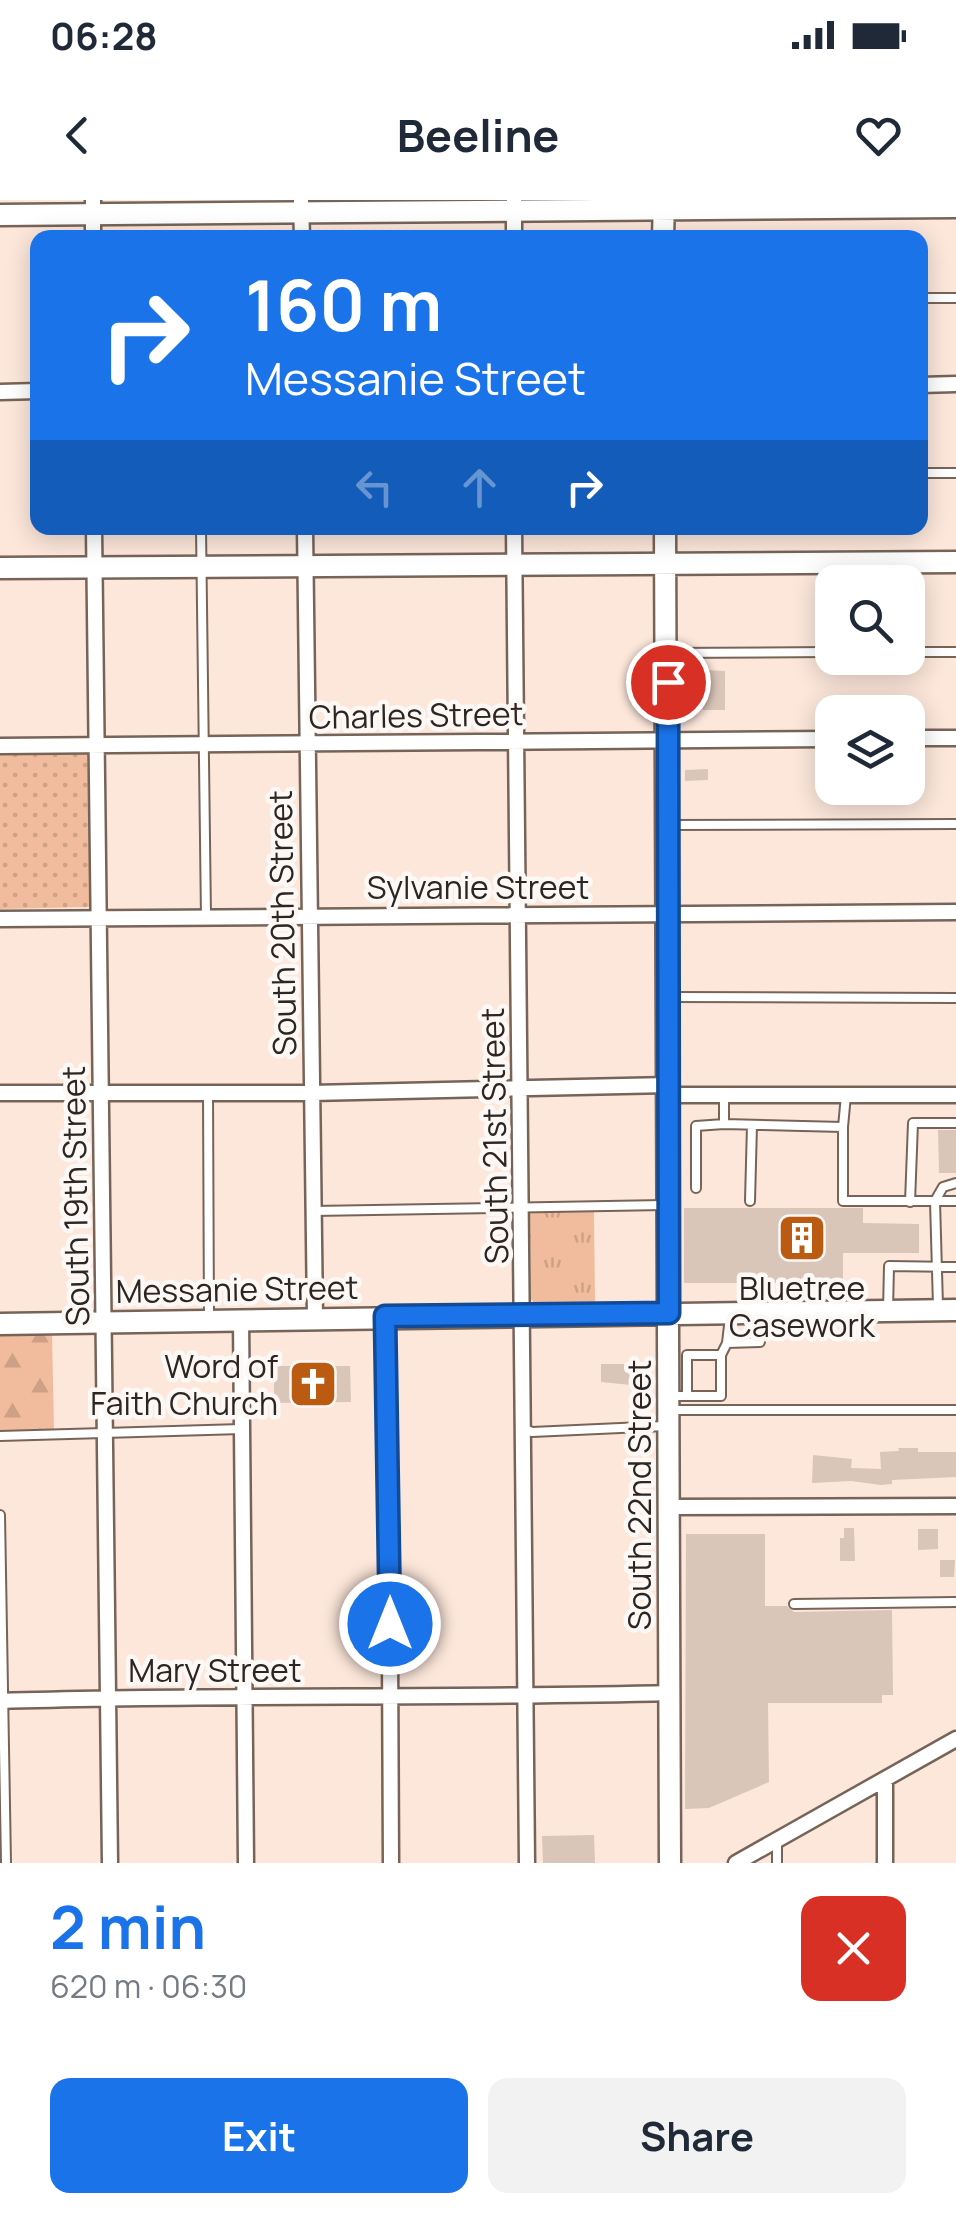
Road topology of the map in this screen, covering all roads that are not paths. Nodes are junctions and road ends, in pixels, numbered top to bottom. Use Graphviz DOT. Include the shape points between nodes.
graph roads {
  1 [pos="664,204"];
  2 [pos="514,205"];
  3 [pos="93,207"];
  4 [pos="302,207"];
  5 [pos="956,207"];
  6 [pos="0,215"];
  7 [pos="664,230"];
  8 [pos="928,298"];
  9 [pos="956,298"];
  10 [pos="956,384"];
  11 [pos="928,385"];
  12 [pos="30,391"];
  13 [pos="0,392"];
  14 [pos="956,473"];
  15 [pos="928,474"];
  16 [pos="94,535"];
  17 [pos="201,535"];
  18 [pos="305,535"];
  19 [pos="514,535"];
  20 [pos="666,535"];
  21 [pos="956,562"];
  22 [pos="515,564"];
  23 [pos="666,564"];
  24 [pos="306,566"];
  25 [pos="202,567"];
  26 [pos="0,568"];
  27 [pos="94,568"];
  28 [pos="815,652"];
  29 [pos="925,652"];
  30 [pos="956,652"];
  31 [pos="667,653"];
  32 [pos="925,738"];
  33 [pos="956,738"];
  34 [pos="815,739"];
  35 [pos="668,740"];
  36 [pos="518,742"];
  37 [pos="205,744"];
  38 [pos="307,744"];
  39 [pos="96,745"];
  40 [pos="0,746"];
  41 [pos="956,824"];
  42 [pos="668,826"];
  43 [pos="956,912"];
  44 [pos="668,913"];
  45 [pos="519,914"];
  46 [pos="206,916"];
  47 [pos="310,916"];
  48 [pos="99,918"];
  49 [pos="0,919"];
  50 [pos="668,997"];
  51 [pos="956,998"];
  52 [pos="520,1088"];
  53 [pos="668,1090"];
  54 [pos="102,1091"];
  55 [pos="0,1093"];
  56 [pos="208,1093"];
  57 [pos="312,1093"];
  58 [pos="724,1095"];
  59 [pos="846,1095"];
  60 [pos="956,1095"];
  61 [pos="956,1123"];
  62 [pos="724,1124"];
  63 [pos="752,1125"];
  64 [pos="842,1127"];
  65 [pos="956,1183"];
  66 [pos="696,1188"];
  67 [pos="750,1201"];
  68 [pos="956,1201"];
  69 [pos="910,1202"];
  70 [pos="935,1202"];
  71 [pos="669,1204"];
  72 [pos="522,1207"];
  73 [pos="313,1211"];
  74 [pos="935,1267"];
  75 [pos="956,1267"];
  76 [pos="947,1310"];
  77 [pos="888,1311"];
  78 [pos="731,1312"];
  79 [pos="669,1313"];
  80 [pos="524,1315"];
  81 [pos="385,1316"];
  82 [pos="315,1318"];
  83 [pos="241,1319"];
  84 [pos="209,1320"];
  85 [pos="104,1322"];
  86 [pos="0,1324"];
  87 [pos="760,1342"];
  88 [pos="727,1343"];
  89 [pos="720,1355"];
  90 [pos="674,1407"];
  91 [pos="956,1410"];
  92 [pos="242,1429"];
  93 [pos="525,1429"];
  94 [pos="105,1432"];
  95 [pos="0,1436"];
  96 [pos="956,1506"];
  97 [pos="669,1507"];
  98 [pos="0,1514"];
  99 [pos="956,1602"];
  100 [pos="794,1604"];
  101 [pos="670,1693"];
  102 [pos="245,1696"];
  103 [pos="525,1697"];
  104 [pos="109,1698"];
  105 [pos="390,1698"];
  106 [pos="2,1701"];
  107 [pos="956,1739"];
  108 [pos="885,1780"];
  109 [pos="777,1840"];
  110 [pos="6,1863"];
  111 [pos="110,1863"];
  112 [pos="246,1863"];
  113 [pos="391,1863"];
  114 [pos="527,1863"];
  115 [pos="670,1863"];
  116 [pos="736,1863"];
  117 [pos="777,1863"];
  118 [pos="886,1863"];
  1 -- 2 [label="street"];
  1 -- 5 [label="street"];
  1 -- 7 [label="street"];
  2 -- 4 [label="street"];
  3 -- 4 [label="street"];
  3 -- 6 [label="street"];
  8 -- 9 [label="lane"];
  10 -- 11 [label="street"];
  12 -- 13 [label="street"];
  14 -- 15 [label="lane"];
  16 -- 27 [label="street, South 19th Street"];
  17 -- 25 [label="lane"];
  18 -- 24 [label="street, South 20th Street"];
  19 -- 22 [label="street, South 21st Street"];
  20 -- 23 [label="street, South 22nd Street"];
  21 -- 23 [label="street"];
  22 -- 23 [label="street"];
  22 -- 24 [label="street"];
  22 -- 36 [label="street, South 21st Street"];
  23 -- 31 [label="street, South 22nd Street"];
  24 -- 25 [label="street"];
  24 -- 38 [label="street, South 20th Street"];
  25 -- 27 [label="street"];
  25 -- 37 [label="lane"];
  26 -- 27 [label="street"];
  27 -- 39 [label="street, South 19th Street"];
  28 -- 31 [label="lane"];
  29 -- 30 [label="lane"];
  31 -- 35 [label="street, South 22nd Street"];
  32 -- 33 [label="street"];
  34 -- 35 [label="street, Charles Street"];
  35 -- 36 [label="street, Charles Street"];
  35 -- 42 [label="street, South 22nd Street"];
  36 -- 38 [label="street, Charles Street"];
  36 -- 45 [label="street, South 21st Street"];
  37 -- 38 [label="street, Charles Street"];
  37 -- 39 [label="street, Charles Street"];
  37 -- 46 [label="lane"];
  38 -- 47 [label="street, South 20th Street"];
  39 -- 40 [label="street, Charles Street"];
  39 -- 48 [label="street, South 19th Street"];
  41 -- 42 [label="lane"];
  42 -- 44 [label="street, South 22nd Street"];
  43 -- 44 [label="street, Sylvanie Street"];
  44 -- 45 [label="street, Sylvanie Street"];
  44 -- 50 [label="street, South 22nd Street"];
  45 -- 47 [label="street, Sylvanie Street"];
  45 -- 52 [label="street, South 21st Street"];
  46 -- 47 [label="street, Sylvanie Street"];
  46 -- 48 [label="street, Sylvanie Street"];
  47 -- 57 [label="street, South 20th Street"];
  48 -- 49 [label="street, Sylvanie Street"];
  48 -- 54 [label="street, South 19th Street"];
  50 -- 51 [label="lane"];
  50 -- 53 [label="street, South 22nd Street"];
  52 -- 53 [label="street"];
  52 -- 57 [label="street"];
  52 -- 72 [label="street, South 21st Street"];
  53 -- 58 [label="street"];
  53 -- 71 [label="street, South 22nd Street"];
  54 -- 55 [label="street"];
  54 -- 56 [label="street"];
  54 -- 85 [label="street, South 19th Street"];
  56 -- 57 [label="street"];
  56 -- 84 [label="lane"];
  57 -- 73 [label="street, South 20th Street"];
  58 -- 59 [label="street"];
  58 -- 62 [label="lane"];
  59 -- 60 [label="street"];
  59 -- 64 [label="lane"];
  61 -- 69 [label="lane" via="913,1123"];
  62 -- 63 [label="lane"];
  62 -- 66 [label="lane" via="696,1126"];
  63 -- 64 [label="lane"];
  63 -- 67 [label="lane"];
  64 -- 69 [label="lane" via="843,1201"];
  65 -- 70 [label="lane" via="943,1187"];
  68 -- 70 [label="lane"];
  69 -- 70 [label="lane"];
  70 -- 74 [label="lane"];
  71 -- 72 [label="lane"];
  71 -- 79 [label="street, South 22nd Street"];
  72 -- 73 [label="lane"];
  72 -- 80 [label="street, South 21st Street"];
  73 -- 82 [label="street, South 20th Street"];
  74 -- 75 [label="lane"];
  74 -- 76 [label="lane"];
  74 -- 77 [label="lane" via="889,1266"];
  76 -- 77 [label="street, Messanie Street"];
  77 -- 78 [label="street, Messanie Street"];
  78 -- 79 [label="street, Messanie Street"];
  78 -- 88 [label="lane"];
  79 -- 80 [label="street, Messanie Street"];
  79 -- 90 [label="street, South 22nd Street"];
  80 -- 81 [label="street, Messanie Street"];
  80 -- 93 [label="street, South 21st Street"];
  81 -- 82 [label="street, Messanie Street"];
  81 -- 105 [label="street"];
  82 -- 83 [label="street, Messanie Street"];
  83 -- 84 [label="street, Messanie Street"];
  83 -- 92 [label="street"];
  84 -- 85 [label="street, Messanie Street"];
  85 -- 86 [label="street, Messanie Street"];
  85 -- 94 [label="street, South 19th Street"];
  87 -- 88 [label="lane"];
  88 -- 89 [label="lane"];
  89 -- 90 [label="lane" via="687,1355"];
  89 -- 90 [label="lane" via="721,1396"];
  90 -- 91 [label="lane"];
  90 -- 93 [label="lane"];
  90 -- 97 [label="street, South 22nd Street"];
  92 -- 94 [label="lane"];
  92 -- 102 [label="street"];
  93 -- 103 [label="street, South 21st Street"];
  94 -- 95 [label="lane"];
  94 -- 104 [label="street, South 19th Street"];
  96 -- 97 [label="street"];
  97 -- 101 [label="street, South 22nd Street"];
  98 -- 106 [label="lane"];
  99 -- 100 [label="lane"];
  101 -- 103 [label="street, Mary Street"];
  101 -- 115 [label="street, South 22nd Street"];
  102 -- 104 [label="street, Mary Street"];
  102 -- 105 [label="street, Mary Street"];
  102 -- 112 [label="street"];
  103 -- 105 [label="street, Mary Street"];
  103 -- 114 [label="street, South 21st Street"];
  104 -- 106 [label="street, Mary Street"];
  104 -- 111 [label="street, South 19th Street"];
  105 -- 113 [label="street"];
  106 -- 110 [label="lane"];
  107 -- 108 [label="street"];
  108 -- 109 [label="street"];
  108 -- 118 [label="street"];
  109 -- 116 [label="street"];
  109 -- 117 [label="lane"];
}
